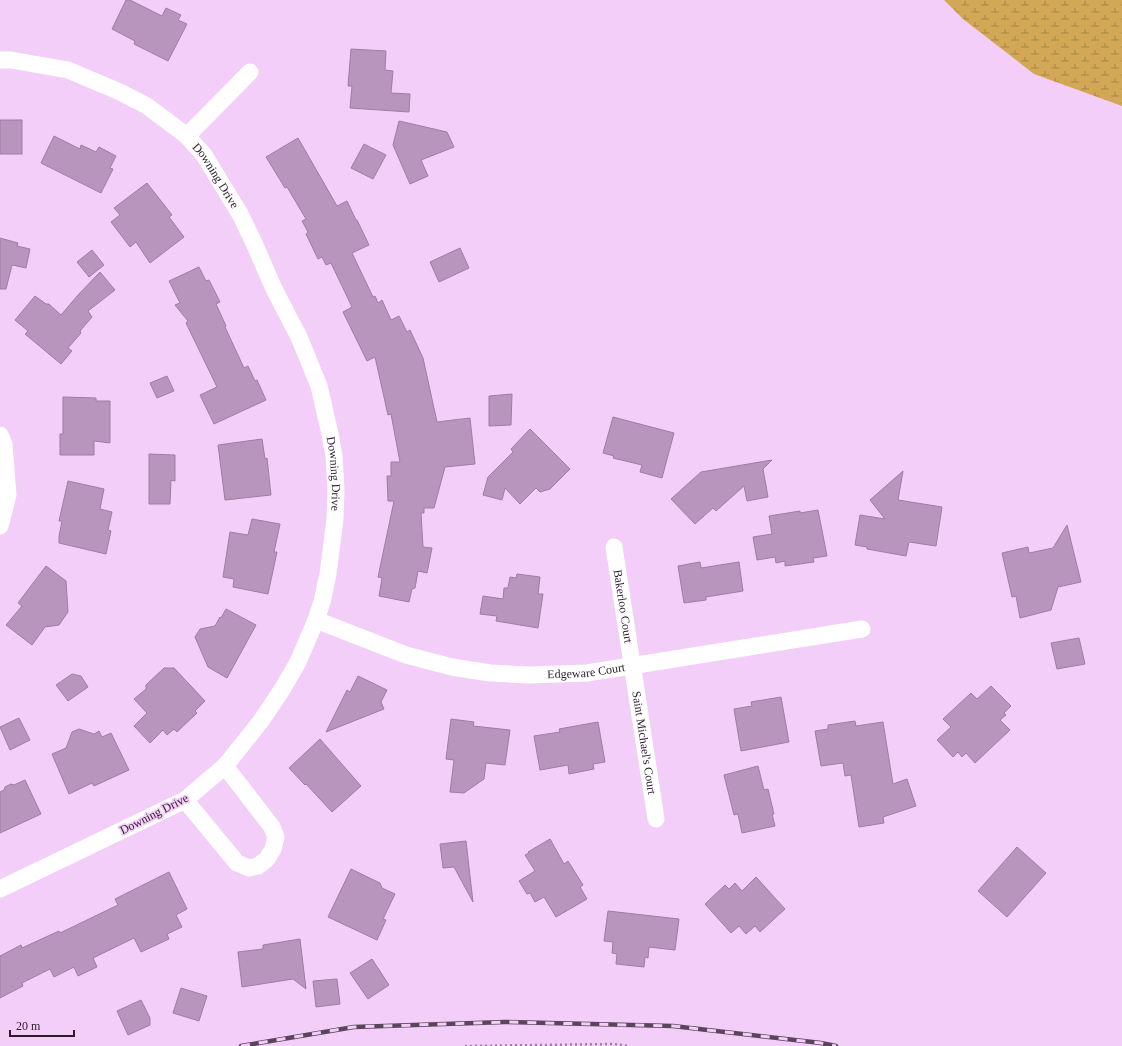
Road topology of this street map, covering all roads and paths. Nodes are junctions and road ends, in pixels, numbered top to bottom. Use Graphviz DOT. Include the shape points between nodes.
graph roads {
  1 [pos="0,60"];
  2 [pos="250,72"];
  3 [pos="187,136"];
  4 [pos="0,434"];
  5 [pos="0,526"];
  6 [pos="614,547"];
  7 [pos="316,620"];
  8 [pos="862,629"];
  9 [pos="632,666"];
  10 [pos="225,766"];
  11 [pos="185,800"];
  12 [pos="656,819"];
  13 [pos="0,889"];
  14 [pos="465,1046"];
  15 [pos="629,1046"];
  1 -- 3 [label="street, Downing Drive" via="68,70 147,106"];
  2 -- 3 [label="street"];
  3 -- 7 [label="street, Downing Drive" via="204,155 240,214 299,337 319,386 334,456 336,519 328,574"];
  4 -- 5 [label="street" via="4,444 8,495"];
  6 -- 9 [label="street, Bakerloo Court"];
  7 -- 9 [label="street, Edgeware Court" via="406,655 482,672 529,675 587,673"];
  7 -- 10 [label="street, Downing Drive" via="284,688"];
  8 -- 9 [label="street, Edgeware Court"];
  9 -- 12 [label="street, Saint Michael's Court"];
  10 -- 11 [label="street, Downing Drive"];
  10 -- 11 [label="street" via="272,827 276,837 267,859 250,868 237,863"];
  11 -- 13 [label="street, Downing Drive"];
  14 -- 15 [label="path"];
}
